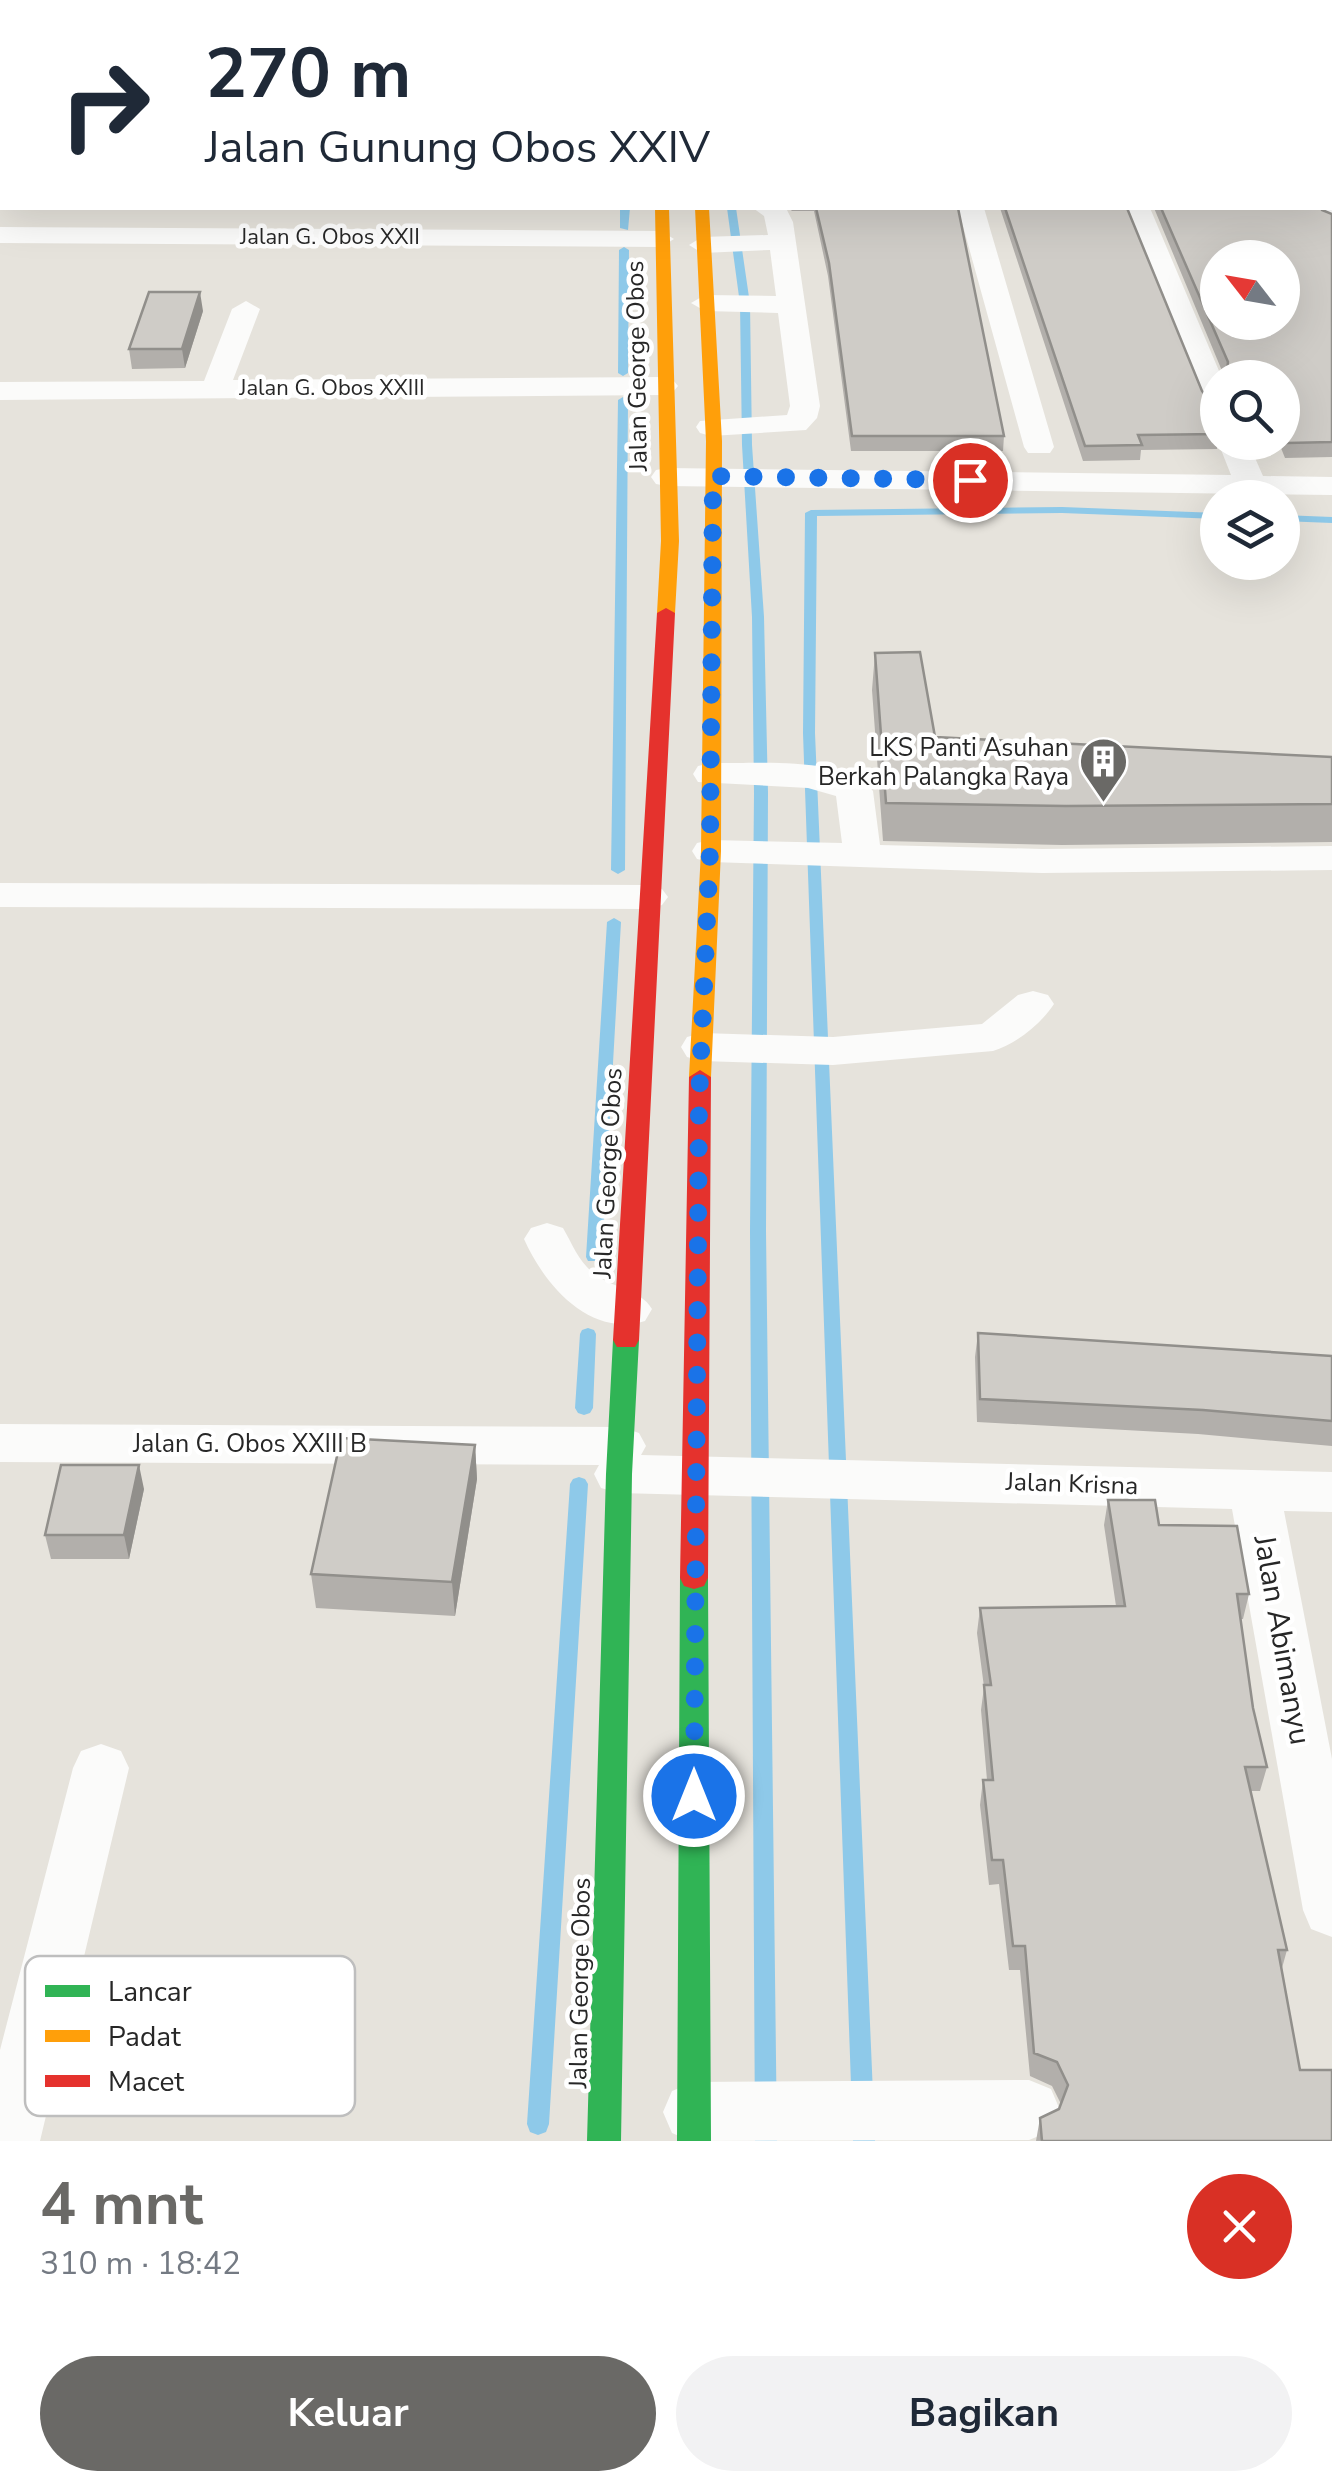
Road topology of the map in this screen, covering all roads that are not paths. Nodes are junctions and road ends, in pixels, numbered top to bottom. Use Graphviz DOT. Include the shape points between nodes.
graph roads {
  1 [pos="270,210"];
  2 [pos="662,210"];
  3 [pos="703,210"];
  4 [pos="769,210"];
  5 [pos="971,210"];
  6 [pos="1138,210"];
  7 [pos="0,235"];
  8 [pos="257,236"];
  9 [pos="661,239"];
  10 [pos="783,242"];
  11 [pos="728,244"];
  12 [pos="705,304"];
  13 [pos="792,305"];
  14 [pos="246,309"];
  15 [pos="1200,360"];
  16 [pos="663,386"];
  17 [pos="215,389"];
  18 [pos="0,391"];
  19 [pos="736,427"];
  20 [pos="1039,447"];
  21 [pos="723,476"];
  22 [pos="667,477"];
  23 [pos="1200,484"];
  24 [pos="1300,486"];
  25 [pos="1332,486"];
  26 [pos="746,776"];
  27 [pos="744,852"];
  28 [pos="863,858"];
  29 [pos="1332,858"];
  30 [pos="0,896"];
  31 [pos="648,896"];
  32 [pos="1034,1004"];
  33 [pos="702,1047"];
  34 [pos="547,1239"];
  35 [pos="628,1310"];
  36 [pos="0,1444"];
  37 [pos="620,1460"];
  38 [pos="709,1476"];
  39 [pos="1254,1488"];
  40 [pos="1332,1492"];
  41 [pos="102,1768"];
  42 [pos="1332,1910"];
  43 [pos="55,1956"];
  44 [pos="25,2074"];
  45 [pos="1029,2110"];
  46 [pos="728,2120"];
  47 [pos="8,2141"];
  48 [pos="604,2141"];
  1 -- 8 [label="street"];
  2 -- 9 [label="main road, Jalan George Obos"];
  3 -- 11 [label="main road"];
  4 -- 10 [label="street" via="778,215"];
  5 -- 20 [label="street"];
  6 -- 15 [label="street"];
  7 -- 8 [label="street, Jalan G. Obos XXII"];
  8 -- 9 [label="street, Jalan G. Obos XXII"];
  9 -- 16 [label="main road, Jalan George Obos"];
  10 -- 11 [label="street"];
  10 -- 13 [label="street"];
  11 -- 12 [label="main road"];
  12 -- 13 [label="street"];
  12 -- 19 [label="main road"];
  13 -- 19 [label="street" via="806,406 802,418"];
  14 -- 17 [label="street"];
  16 -- 17 [label="street, Jalan G. Obos XXIII"];
  16 -- 22 [label="main road, Jalan George Obos"];
  17 -- 18 [label="street, Jalan G. Obos XXIII"];
  19 -- 21 [label="main road" via="714,441"];
  21 -- 22 [label="street"];
  21 -- 23 [label="street"];
  21 -- 26 [label="main road"];
  22 -- 31 [label="main road, Jalan George Obos" via="670,542"];
  24 -- 25 [label="street"];
  26 -- 27 [label="main road"];
  26 -- 28 [label="street" via="838,782 854,790"];
  27 -- 28 [label="street"];
  27 -- 33 [label="main road"];
  28 -- 29 [label="street"];
  30 -- 31 [label="street"];
  31 -- 35 [label="main road, Jalan George Obos"];
  32 -- 33 [label="street" via="993,1036 833,1051"];
  33 -- 38 [label="main road"];
  34 -- 35 [label="street" via="573,1285"];
  35 -- 37 [label="main road, Jalan George Obos"];
  36 -- 37 [label="street, Jalan G. Obos XXIII B"];
  37 -- 38 [label="street, Jalan G. Obos XXIII B"];
  37 -- 48 [label="main road, Jalan George Obos"];
  38 -- 39 [label="street, Jalan Krisna"];
  38 -- 46 [label="main road"];
  39 -- 40 [label="street, Jalan Krisna"];
  39 -- 42 [label="street, Jalan Abimanyu"];
  41 -- 43 [label="street"];
  44 -- 47 [label="street"];
  45 -- 46 [label="street"];
}
